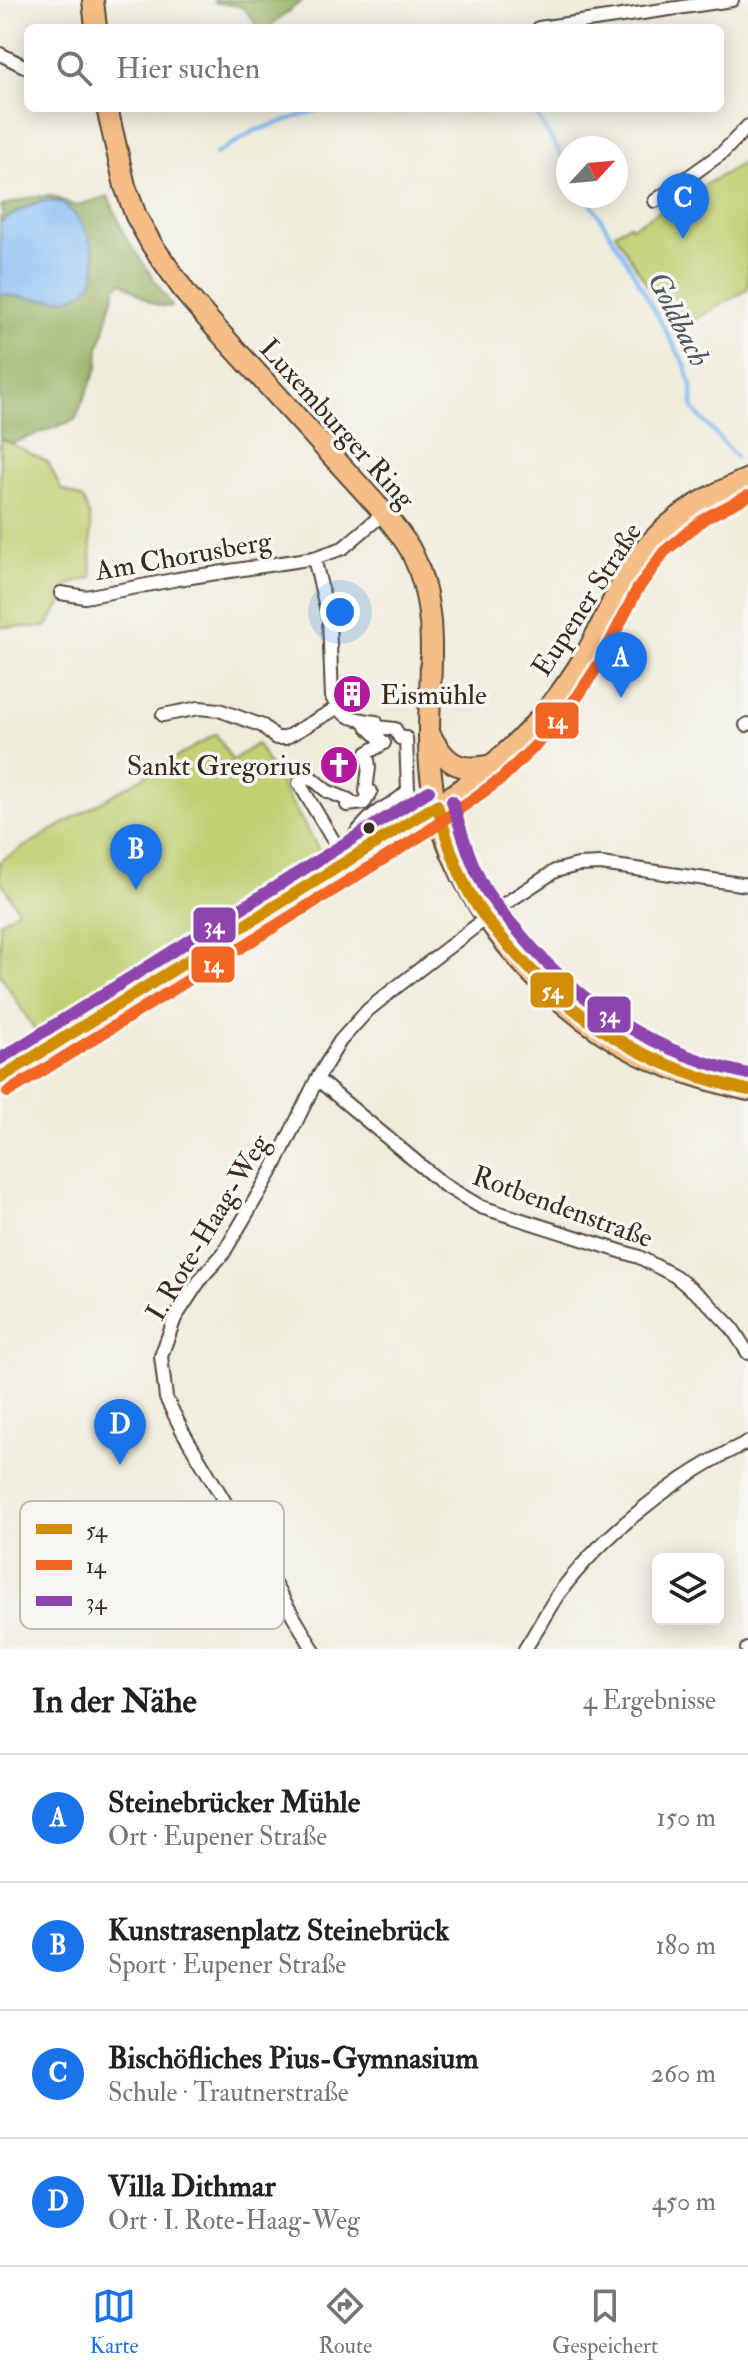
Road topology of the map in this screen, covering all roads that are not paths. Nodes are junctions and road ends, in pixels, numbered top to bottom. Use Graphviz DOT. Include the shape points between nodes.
graph roads {
  1 [pos="93,0"];
  2 [pos="732,0"];
  3 [pos="96,24"];
  4 [pos="567,24"];
  5 [pos="0,54"];
  6 [pos="24,66"];
  7 [pos="108,112"];
  8 [pos="748,126"];
  9 [pos="655,201"];
  10 [pos="748,479"];
  11 [pos="384,513"];
  12 [pos="314,558"];
  13 [pos="61,593"];
  14 [pos="337,708"];
  15 [pos="163,715"];
  16 [pos="389,724"];
  17 [pos="428,731"];
  18 [pos="407,760"];
  19 [pos="492,765"];
  20 [pos="437,805"];
  21 [pos="748,885"];
  22 [pos="486,918"];
  23 [pos="0,1078"];
  24 [pos="317,1079"];
  25 [pos="748,1090"];
  26 [pos="748,1353"];
  27 [pos="748,1442"];
  28 [pos="224,1501"];
  29 [pos="284,1601"];
  30 [pos="313,1649"];
  31 [pos="525,1649"];
  1 -- 3 [label="main road"];
  2 -- 4 [label="street"];
  5 -- 6 [label="street"];
  7 -- 11 [label="main road, Luxemburger Ring" via="125,186 152,245 187,295"];
  8 -- 9 [label="street" via="722,153"];
  10 -- 19 [label="main road, Eupener Straße" via="688,509 652,542 552,704"];
  11 -- 12 [label="street, Am Chorusberg" via="343,548"];
  11 -- 17 [label="main road, Luxemburger Ring" via="411,549 428,596"];
  12 -- 13 [label="street, Am Chorusberg" via="85,597"];
  12 -- 14 [label="street, Am Chorusberg" via="329,619 330,688"];
  14 -- 15 [label="street" via="285,738 219,710"];
  14 -- 16 [label="street" via="347,718"];
  17 -- 19 [label="main road" via="439,751 454,763 470,770"];
  17 -- 20 [label="main road, Luxemburger Ring"];
  18 -- 18 [label="street" via="406,738 395,729 367,726 384,743 367,753 366,791 371,792 364,803 347,805 349,800 309,776 299,783 339,850 373,815 405,795"];
  19 -- 20 [label="main road, Eupener Straße"];
  20 -- 22 [label="main road, Luxemburger Ring" via="457,867"];
  20 -- 23 [label="main road, Eupener Straße"];
  21 -- 22 [label="street, I. Rote-Haag-Weg" via="578,865 555,871"];
  22 -- 24 [label="street, I. Rote-Haag-Weg" via="368,1010 340,1041"];
  22 -- 25 [label="main road, Luxemburger Ring" via="535,976 609,1036 696,1078"];
  24 -- 26 [label="street, Rotbendenstraße" via="444,1185 481,1207 639,1257 675,1276 732,1328"];
  24 -- 28 [label="street, I. Rote-Haag-Weg" via="223,1254 175,1318 161,1356 166,1398"];
  27 -- 31 [label="street" via="680,1480 586,1561"];
  29 -- 30 [label="street, I. Rote-Haag-Weg"];
}
